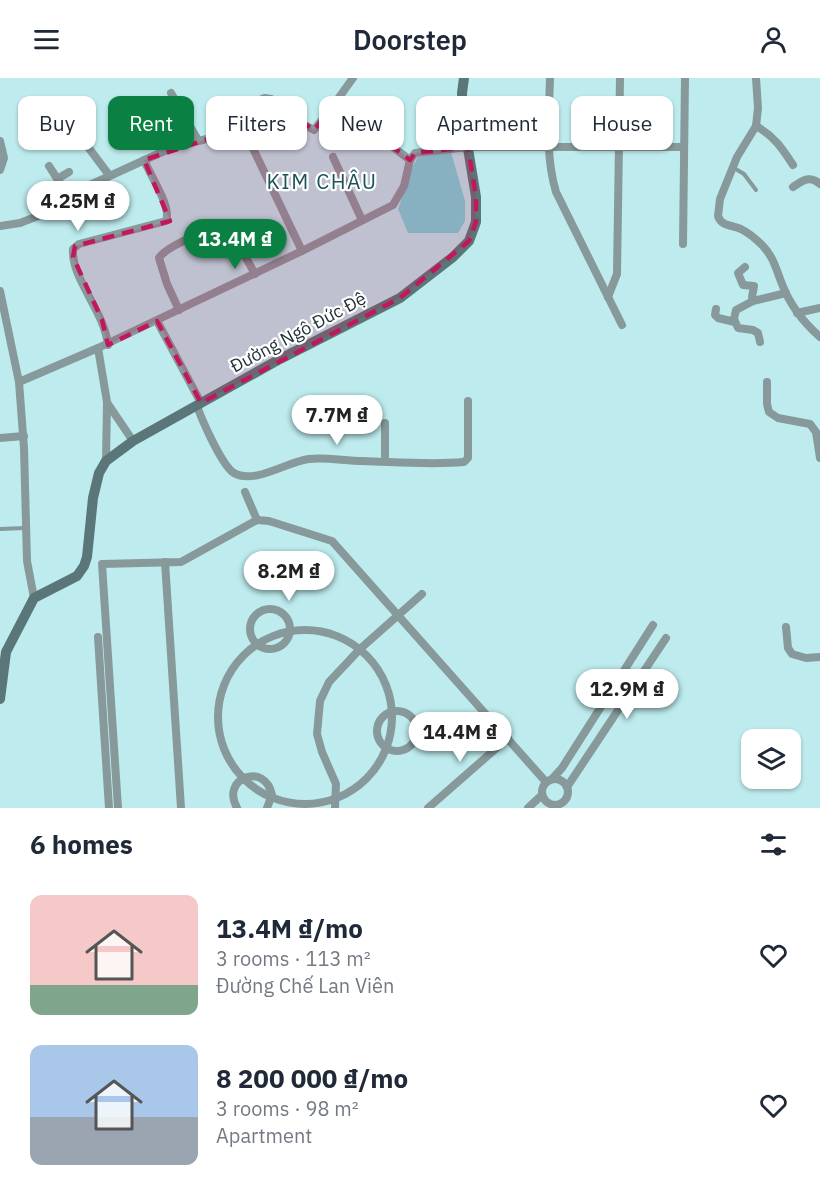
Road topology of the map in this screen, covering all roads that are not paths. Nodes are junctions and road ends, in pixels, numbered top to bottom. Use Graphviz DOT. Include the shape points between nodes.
graph roads {
  1 [pos="353,78"];
  2 [pos="464,78"];
  3 [pos="550,78"];
  4 [pos="620,78"];
  5 [pos="685,78"];
  6 [pos="756,78"];
  7 [pos="171,93"];
  8 [pos="340,96"];
  9 [pos="462,96"];
  10 [pos="549,96"];
  11 [pos="620,96"];
  12 [pos="319,124"];
  13 [pos="307,126"];
  14 [pos="756,126"];
  15 [pos="206,139"];
  16 [pos="198,140"];
  17 [pos="0,141"];
  18 [pos="673,147"];
  19 [pos="683,147"];
  20 [pos="90,150"];
  21 [pos="254,150"];
  22 [pos="397,150"];
  23 [pos="441,150"];
  24 [pos="468,150"];
  25 [pos="548,150"];
  26 [pos="619,150"];
  27 [pos="333,157"];
  28 [pos="144,160"];
  29 [pos="410,160"];
  30 [pos="793,165"];
  31 [pos="49,166"];
  32 [pos="733,167"];
  33 [pos="0,170"];
  34 [pos="69,172"];
  35 [pos="109,176"];
  36 [pos="57,179"];
  37 [pos="820,184"];
  38 [pos="793,187"];
  39 [pos="756,190"];
  40 [pos="69,197"];
  41 [pos="362,220"];
  42 [pos="4,226"];
  43 [pos="683,244"];
  44 [pos="302,251"];
  45 [pos="745,267"];
  46 [pos="255,274"];
  47 [pos="0,291"];
  48 [pos="786,293"];
  49 [pos="608,297"];
  50 [pos="754,300"];
  51 [pos="820,308"];
  52 [pos="716,309"];
  53 [pos="179,310"];
  54 [pos="797,313"];
  55 [pos="157,321"];
  56 [pos="735,322"];
  57 [pos="622,325"];
  58 [pos="4,327"];
  59 [pos="820,337"];
  60 [pos="760,342"];
  61 [pos="108,345"];
  62 [pos="98,348"];
  63 [pos="19,382"];
  64 [pos="767,382"];
  65 [pos="468,401"];
  66 [pos="107,402"];
  67 [pos="199,404"];
  68 [pos="385,423"];
  69 [pos="24,436"];
  70 [pos="0,438"];
  71 [pos="133,441"];
  72 [pos="820,458"];
  73 [pos="106,461"];
  74 [pos="385,461"];
  75 [pos="245,492"];
  76 [pos="257,520"];
  77 [pos="0,528"];
  78 [pos="25,528"];
  79 [pos="165,562"];
  80 [pos="422,594"];
  81 [pos="34,598"];
  82 [pos="398,615"];
  83 [pos="653,625"];
  84 [pos="786,627"];
  85 [pos="291,631"];
  86 [pos="98,637"];
  87 [pos="666,638"];
  88 [pos="256,644"];
  89 [pos="360,649"];
  90 [pos="3,652"];
  91 [pos="820,657"];
  92 [pos="0,699"];
  93 [pos="391,711"];
  94 [pos="508,738"];
  95 [pos="388,749"];
  96 [pos="243,778"];
  97 [pos="549,780"];
  98 [pos="567,787"];
  99 [pos="542,795"];
  100 [pos="336,797"];
  101 [pos="272,798"];
  102 [pos="564,801"];
  103 [pos="551,806"];
  104 [pos="109,808"];
  105 [pos="118,808"];
  106 [pos="181,808"];
  107 [pos="237,808"];
  108 [pos="267,808"];
  109 [pos="335,808"];
  110 [pos="429,808"];
  111 [pos="528,808"];
  112 [pos="572,808"];
  1 -- 8 [label="street"];
  2 -- 9 [label="main road, Đường Ngô Đức Đệ"];
  3 -- 10 [label="street"];
  4 -- 11 [label="street"];
  5 -- 19 [label="street"];
  6 -- 14 [label="street"];
  7 -- 16 [label="street"];
  12 -- 13 [label="street" via="314,130"];
  14 -- 30 [label="street" via="777,141"];
  14 -- 32 [label="street"];
  15 -- 16 [label="street"];
  16 -- 28 [label="street"];
  17 -- 33 [label="street" via="4,158"];
  18 -- 19 [label="street"];
  19 -- 43 [label="street"];
  20 -- 35 [label="street"];
  21 -- 44 [label="street"];
  22 -- 29 [label="street"];
  23 -- 29 [label="street" via="414,153"];
  24 -- 67 [label="main road, Đường Ngô Đức Đệ" via="476,222 469,240 453,257 400,298"];
  25 -- 49 [label="street" via="556,192"];
  26 -- 49 [label="street" via="617,274"];
  27 -- 41 [label="street"];
  28 -- 35 [label="street"];
  28 -- 61 [label="street" via="166,205 166,221 79,244 73,249 76,266 102,320"];
  29 -- 41 [label="street" via="404,186 393,205"];
  31 -- 36 [label="street"];
  32 -- 39 [label="lane"];
  32 -- 48 [label="street" via="718,205 719,220 763,246 774,260"];
  34 -- 36 [label="street"];
  35 -- 40 [label="street"];
  36 -- 40 [label="street"];
  37 -- 38 [label="street" via="812,178"];
  40 -- 42 [label="street" via="38,216"];
  41 -- 44 [label="street"];
  44 -- 46 [label="street"];
  45 -- 50 [label="street" via="738,273 743,285 754,286"];
  46 -- 53 [label="street"];
  46 -- 53 [label="street" via="229,224 172,247 159,258"];
  47 -- 58 [label="street"];
  48 -- 50 [label="street"];
  48 -- 54 [label="street"];
  49 -- 57 [label="street"];
  50 -- 56 [label="street" via="736,310"];
  51 -- 54 [label="street"];
  52 -- 56 [label="street" via="718,318"];
  53 -- 55 [label="street"];
  54 -- 59 [label="street"];
  55 -- 61 [label="street"];
  55 -- 67 [label="street"];
  56 -- 60 [label="street" via="738,328 758,333"];
  58 -- 63 [label="street"];
  61 -- 62 [label="street"];
  62 -- 63 [label="street"];
  62 -- 66 [label="street"];
  63 -- 69 [label="street"];
  64 -- 72 [label="street" via="769,412 778,418 810,424 816,432"];
  65 -- 74 [label="street" via="467,461"];
  66 -- 71 [label="street"];
  66 -- 73 [label="street"];
  67 -- 71 [label="main road, Đường Ngô Đức Đệ"];
  67 -- 74 [label="street" via="204,424 228,467 237,474 268,472 308,459"];
  68 -- 74 [label="street"];
  69 -- 70 [label="street"];
  69 -- 78 [label="street"];
  71 -- 73 [label="main road, Đường Ngô Đức Đệ"];
  73 -- 81 [label="main road" via="93,498 84,566 77,576"];
  75 -- 76 [label="street"];
  76 -- 79 [label="street" via="181,562"];
  76 -- 82 [label="street" via="332,541"];
  77 -- 78 [label="lane"];
  78 -- 81 [label="street"];
  79 -- 105 [label="street" via="102,564"];
  79 -- 106 [label="street"];
  80 -- 82 [label="street"];
  81 -- 90 [label="main road"];
  82 -- 89 [label="street"];
  82 -- 94 [label="street"];
  83 -- 97 [label="street" via="562,768"];
  84 -- 91 [label="street" via="792,654"];
  85 -- 88 [label="street"];
  85 -- 88 [label="street" via="278,648 265,649"];
  85 -- 88 [label="street" via="284,614 266,609 251,622 251,636"];
  85 -- 89 [label="street" via="330,633"];
  86 -- 104 [label="street"];
  87 -- 98 [label="street"];
  88 -- 96 [label="street" via="228,675 219,702 218,731 227,758"];
  89 -- 93 [label="street" via="379,669 389,692"];
  89 -- 100 [label="street" via="329,682 320,701 317,734 336,784"];
  90 -- 92 [label="main road"];
  93 -- 95 [label="street"];
  93 -- 95 [label="street" via="381,719 377,731"];
  93 -- 95 [label="street" via="411,716 417,735 405,750"];
  94 -- 97 [label="street"];
  94 -- 110 [label="street"];
  95 -- 100 [label="street" via="371,774 351,791"];
  96 -- 101 [label="street"];
  96 -- 107 [label="street" via="233,795"];
  97 -- 98 [label="street" via="561,780"];
  97 -- 99 [label="street" via="542,787"];
  98 -- 102 [label="street"];
  99 -- 103 [label="street"];
  99 -- 111 [label="street"];
  100 -- 101 [label="street" via="323,803 292,803"];
  100 -- 109 [label="street"];
  101 -- 108 [label="street"];
  102 -- 103 [label="street"];
  102 -- 112 [label="street"];
}
